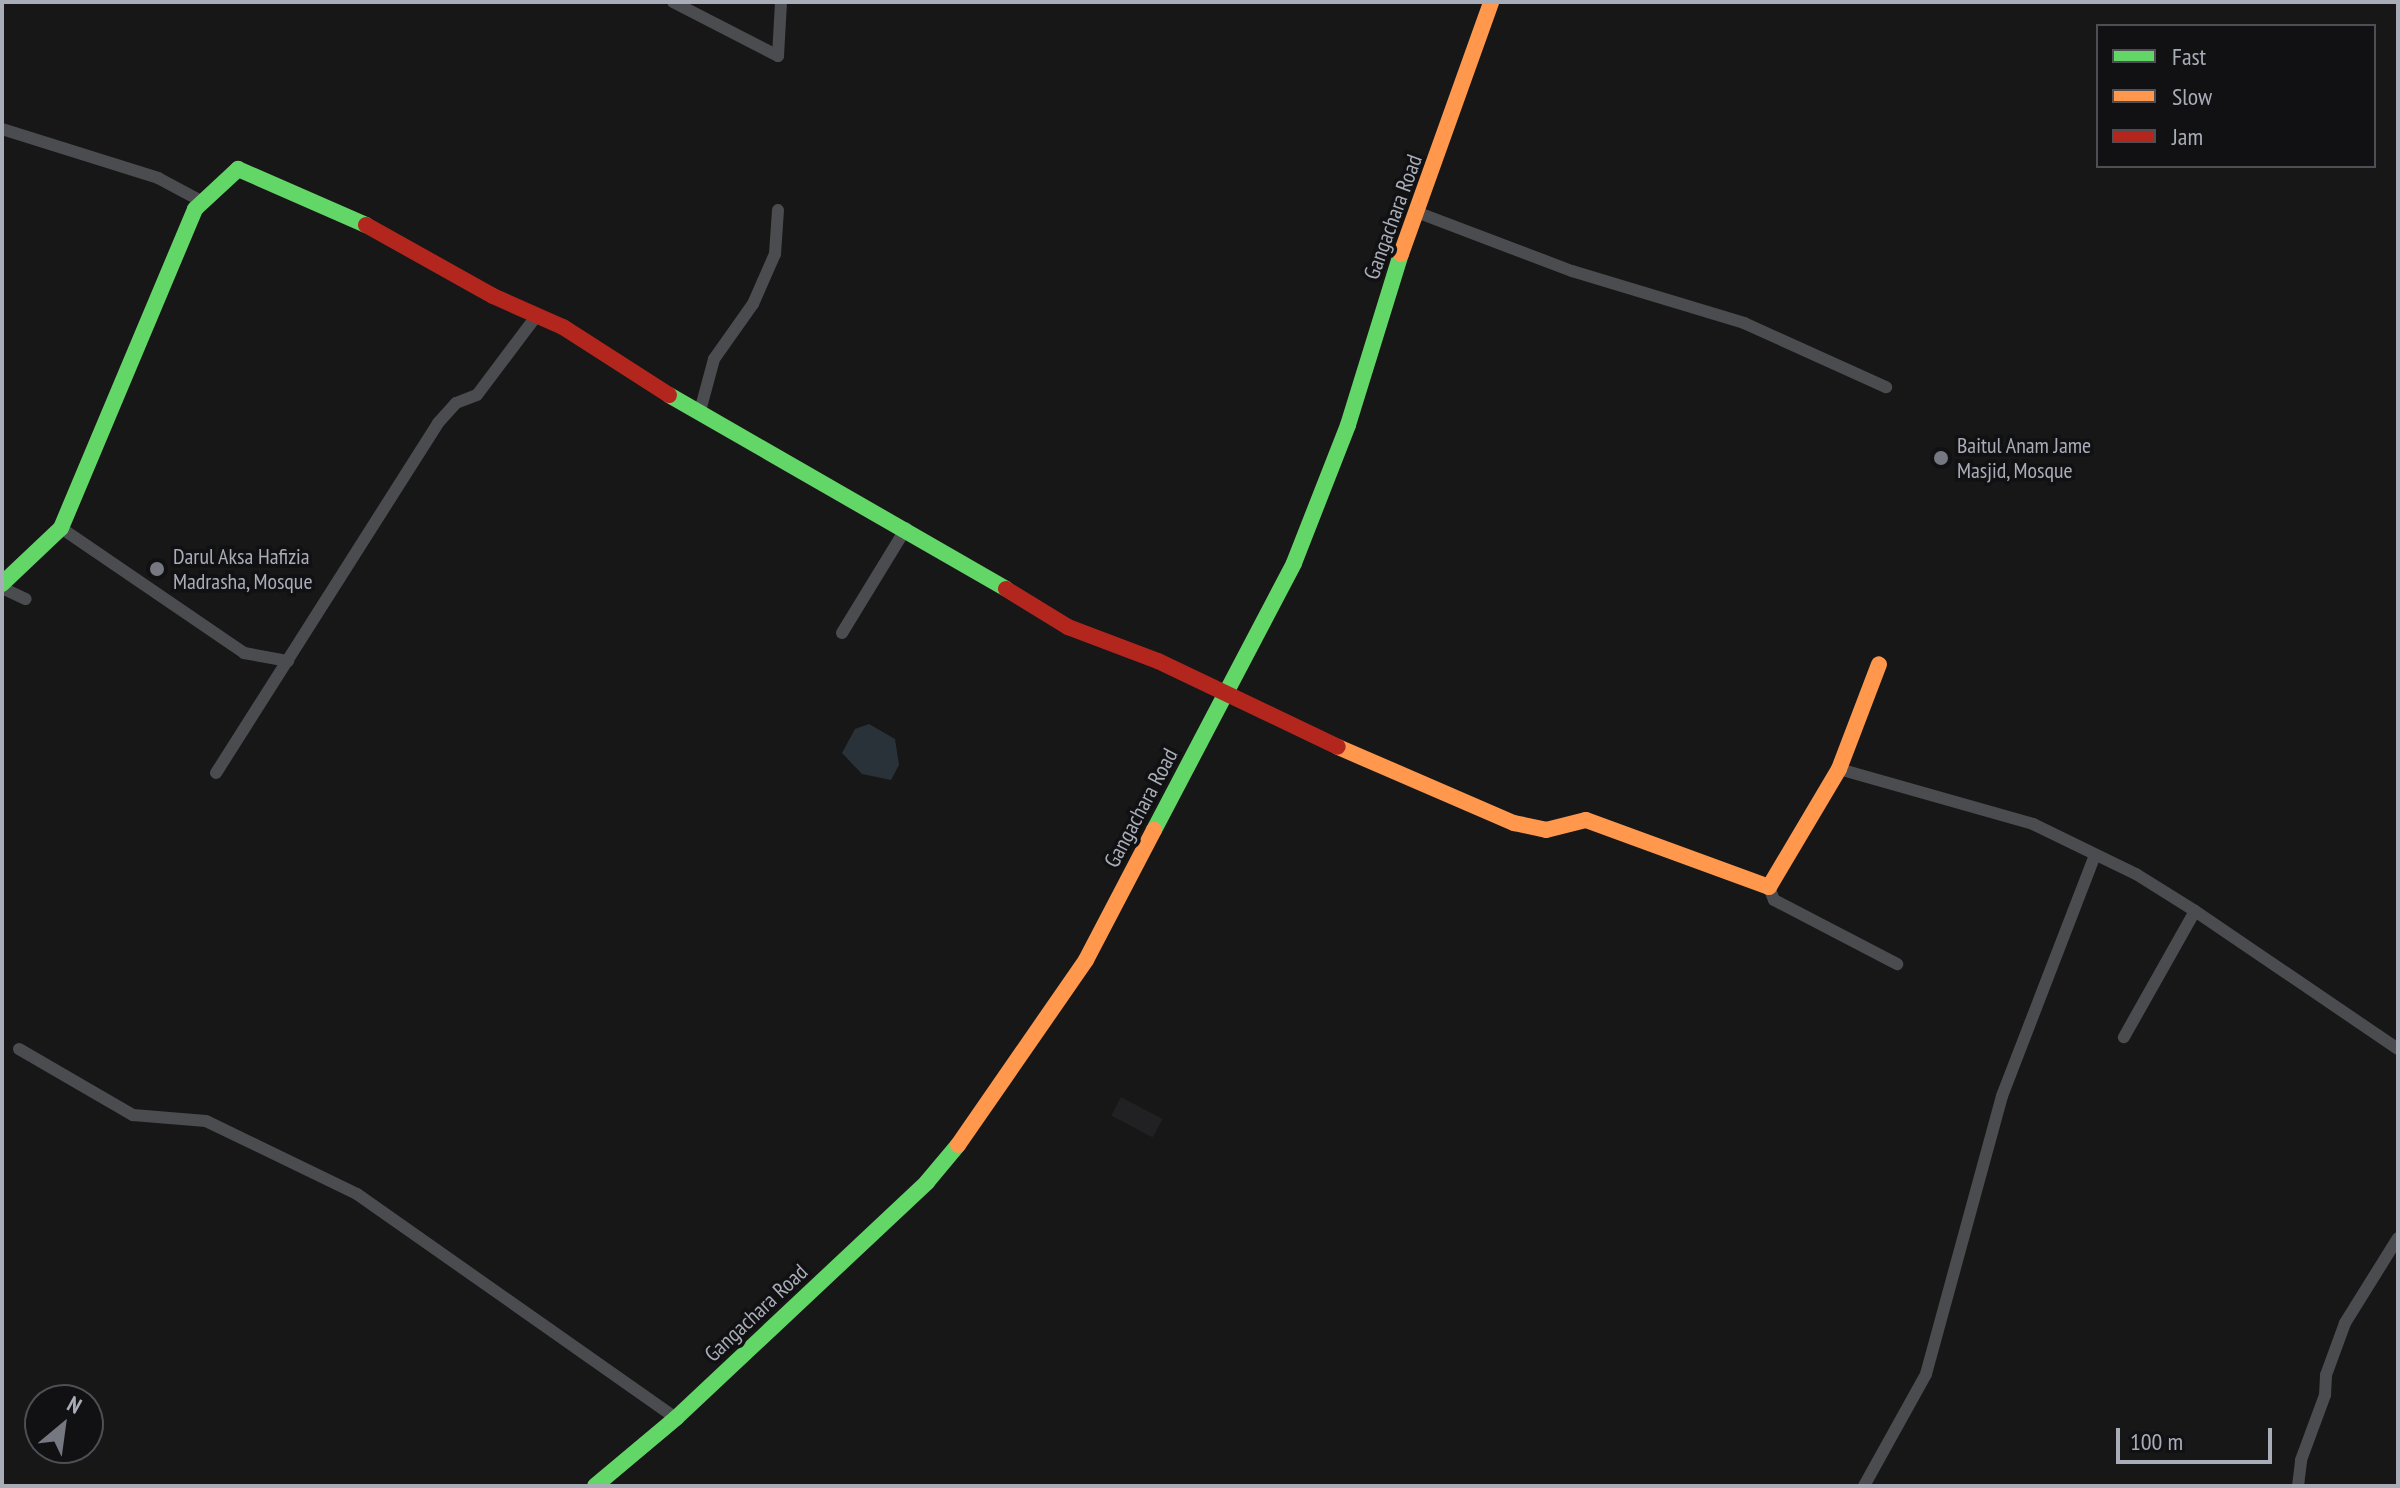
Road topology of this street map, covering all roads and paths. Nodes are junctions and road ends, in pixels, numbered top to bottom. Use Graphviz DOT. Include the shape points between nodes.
graph roads {
  1 [pos="673,2"];
  2 [pos="781,2"];
  3 [pos="1491,2"];
  4 [pos="2,129"];
  5 [pos="203,202"];
  6 [pos="778,210"];
  7 [pos="1419,213"];
  8 [pos="537,315"];
  9 [pos="1886,387"];
  10 [pos="700,411"];
  11 [pos="61,528"];
  12 [pos="906,528"];
  13 [pos="2,586"];
  14 [pos="26,599"];
  15 [pos="842,633"];
  16 [pos="288,661"];
  17 [pos="1879,664"];
  18 [pos="1226,695"];
  19 [pos="1839,769"];
  20 [pos="216,773"];
  21 [pos="2095,855"];
  22 [pos="1769,887"];
  23 [pos="2195,911"];
  24 [pos="1897,964"];
  25 [pos="2124,1037"];
  26 [pos="19,1049"];
  27 [pos="2398,1049"];
  28 [pos="2398,1238"];
  29 [pos="676,1418"];
  30 [pos="595,1486"];
  31 [pos="1864,1486"];
  32 [pos="2298,1486"];
  1 -- 2 [label="street" via="778,56"];
  3 -- 7 [label="street, Gangachara Road"];
  4 -- 5 [label="street" via="158,178"];
  5 -- 8 [label="street" via="238,169 345,213"];
  5 -- 11 [label="street" via="151,306"];
  6 -- 10 [label="street" via="775,254 753,304 714,359"];
  7 -- 9 [label="street" via="1572,271 1744,323"];
  7 -- 18 [label="street, Gangachara Road" via="1396,268 1348,425 1294,563"];
  8 -- 10 [label="street"];
  8 -- 16 [label="street" via="477,395 456,403 438,423"];
  10 -- 12 [label="street"];
  11 -- 13 [label="street"];
  11 -- 16 [label="street" via="244,653"];
  12 -- 15 [label="street"];
  12 -- 18 [label="street" via="1068,627 1158,661"];
  13 -- 14 [label="street"];
  16 -- 20 [label="street"];
  17 -- 19 [label="street"];
  18 -- 22 [label="street" via="1514,823 1546,830 1586,820"];
  18 -- 29 [label="street, Gangachara Road" via="1086,960 974,1126 927,1182"];
  19 -- 21 [label="street" via="2033,824"];
  19 -- 22 [label="street"];
  21 -- 23 [label="street"];
  21 -- 31 [label="street" via="2002,1096 1926,1374"];
  22 -- 24 [label="street" via="1774,900"];
  23 -- 25 [label="street"];
  23 -- 27 [label="street"];
  26 -- 29 [label="street" via="133,1115 206,1121 357,1194"];
  28 -- 32 [label="street" via="2345,1323"];
  29 -- 30 [label="street, Gangachara Road"];
}
